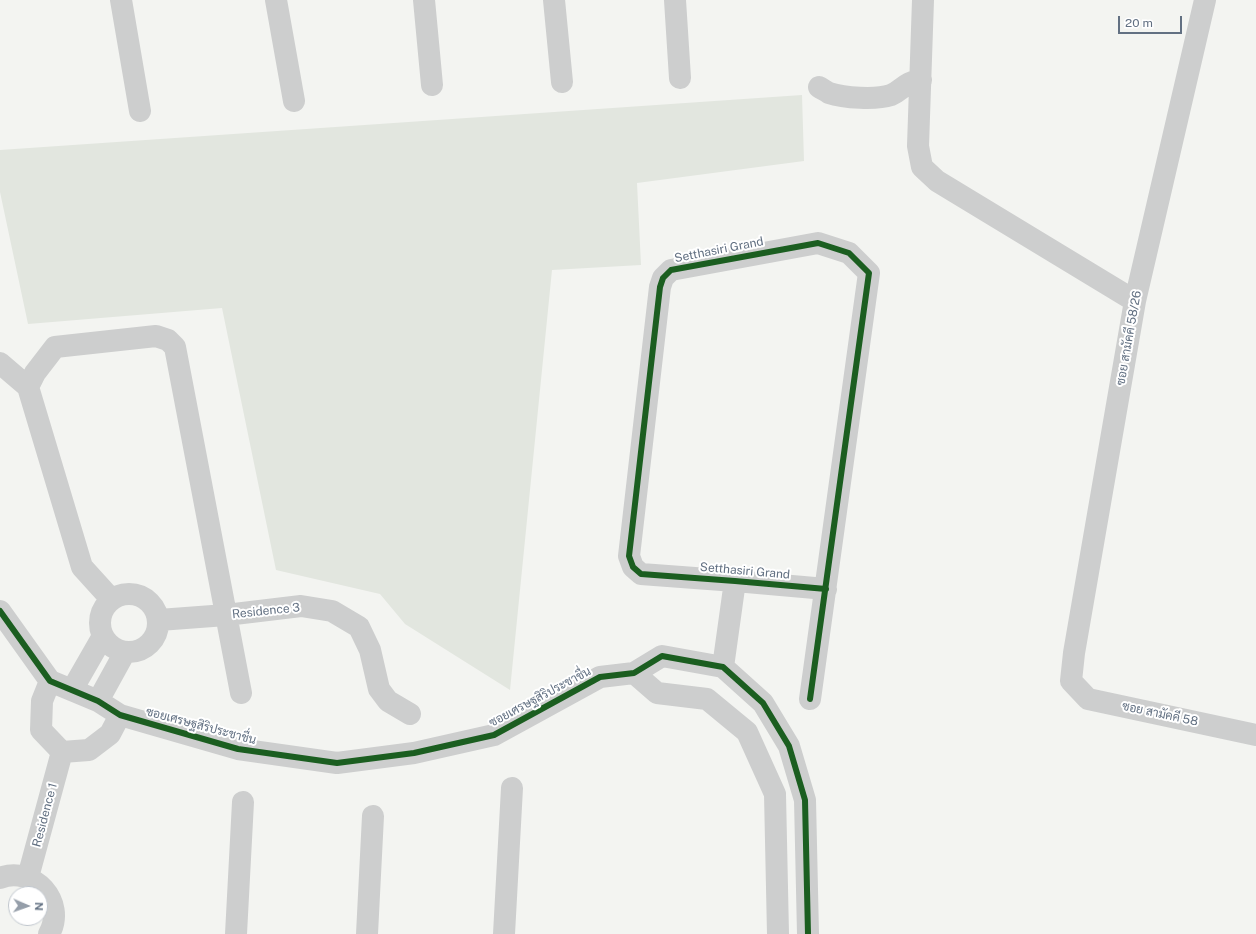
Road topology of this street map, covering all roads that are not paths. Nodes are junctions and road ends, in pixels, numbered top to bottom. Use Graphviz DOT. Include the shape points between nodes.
graph roads {
  1 [pos="121,0"];
  2 [pos="276,0"];
  3 [pos="424,0"];
  4 [pos="554,0"];
  5 [pos="674,0"];
  6 [pos="923,0"];
  7 [pos="1204,0"];
  8 [pos="680,78"];
  9 [pos="921,80"];
  10 [pos="562,82"];
  11 [pos="432,85"];
  12 [pos="819,87"];
  13 [pos="294,101"];
  14 [pos="140,111"];
  15 [pos="1135,301"];
  16 [pos="0,363"];
  17 [pos="28,387"];
  18 [pos="735,581"];
  19 [pos="826,589"];
  20 [pos="111,599"];
  21 [pos="0,611"];
  22 [pos="226,616"];
  23 [pos="159,620"];
  24 [pos="103,636"];
  25 [pos="125,652"];
  26 [pos="723,667"];
  27 [pos="634,673"];
  28 [pos="1071,680"];
  29 [pos="50,681"];
  30 [pos="72,690"];
  31 [pos="241,693"];
  32 [pos="810,699"];
  33 [pos="98,701"];
  34 [pos="410,714"];
  35 [pos="120,715"];
  36 [pos="1256,735"];
  37 [pos="62,752"];
  38 [pos="512,788"];
  39 [pos="243,802"];
  40 [pos="373,816"];
  41 [pos="28,877"];
  42 [pos="0,878"];
  43 [pos="54,932"];
  44 [pos="236,934"];
  45 [pos="367,934"];
  46 [pos="504,934"];
  47 [pos="778,934"];
  48 [pos="808,934"];
  1 -- 14 [label="street"];
  2 -- 13 [label="street"];
  3 -- 11 [label="street"];
  4 -- 10 [label="street"];
  5 -- 8 [label="street"];
  6 -- 9 [label="street"];
  7 -- 15 [label="street, ซอย สามัคคี 58/26"];
  9 -- 12 [label="street" via="912,81 891,94 871,97 839,95"];
  9 -- 15 [label="street" via="918,146 922,168 937,182"];
  15 -- 28 [label="street, ซอย สามัคคี 58/26"];
  16 -- 17 [label="street"];
  17 -- 20 [label="street" via="82,566"];
  17 -- 22 [label="street" via="35,373 55,347 156,336 168,340 175,347"];
  18 -- 19 [label="street, Setthasiri Grand"];
  18 -- 19 [label="street, Setthasiri Grand" via="641,574 632,567 629,556 660,287 671,270 818,243 849,253 870,273"];
  18 -- 26 [label="street, Setthasiri Grand"];
  19 -- 32 [label="street, Setthasiri Grand"];
  20 -- 23 [label="street" via="120,594 137,594 152,604"];
  20 -- 24 [label="street" via="105,604 100,620"];
  21 -- 29 [label="street"];
  22 -- 23 [label="street, Residence 3"];
  22 -- 31 [label="street"];
  22 -- 34 [label="street, Residence 3" via="301,606 332,611 359,627 370,650 379,689 388,701"];
  23 -- 25 [label="street" via="158,629 149,644 142,649"];
  24 -- 25 [label="street" via="108,644"];
  24 -- 30 [label="street"];
  25 -- 33 [label="street"];
  26 -- 27 [label="street, ซอยเศรษฐสิริประชาชื่น" via="662,656"];
  26 -- 48 [label="street" via="763,703 789,746 805,800"];
  27 -- 35 [label="street, ซอยเศรษฐสิริประชาชื่น" via="600,676 494,735 414,753 337,763 238,749"];
  27 -- 47 [label="street" via="658,693 707,699 747,732 775,794"];
  28 -- 36 [label="street, ซอย สามัคคี 58" via="1088,699"];
  29 -- 30 [label="street, ซอยเศรษฐสิริประชาชื่น"];
  29 -- 37 [label="street" via="42,701 41,730"];
  30 -- 33 [label="street, ซอยเศรษฐสิริประชาชื่น"];
  33 -- 35 [label="street, ซอยเศรษฐสิริประชาชื่น"];
  35 -- 37 [label="street" via="110,734 89,750"];
  37 -- 41 [label="street, Residence 1"];
  38 -- 46 [label="street"];
  39 -- 44 [label="street"];
  40 -- 45 [label="street"];
  41 -- 42 [label="street" via="15,875"];
  41 -- 43 [label="street" via="39,883 48,893 53,904"];
}
